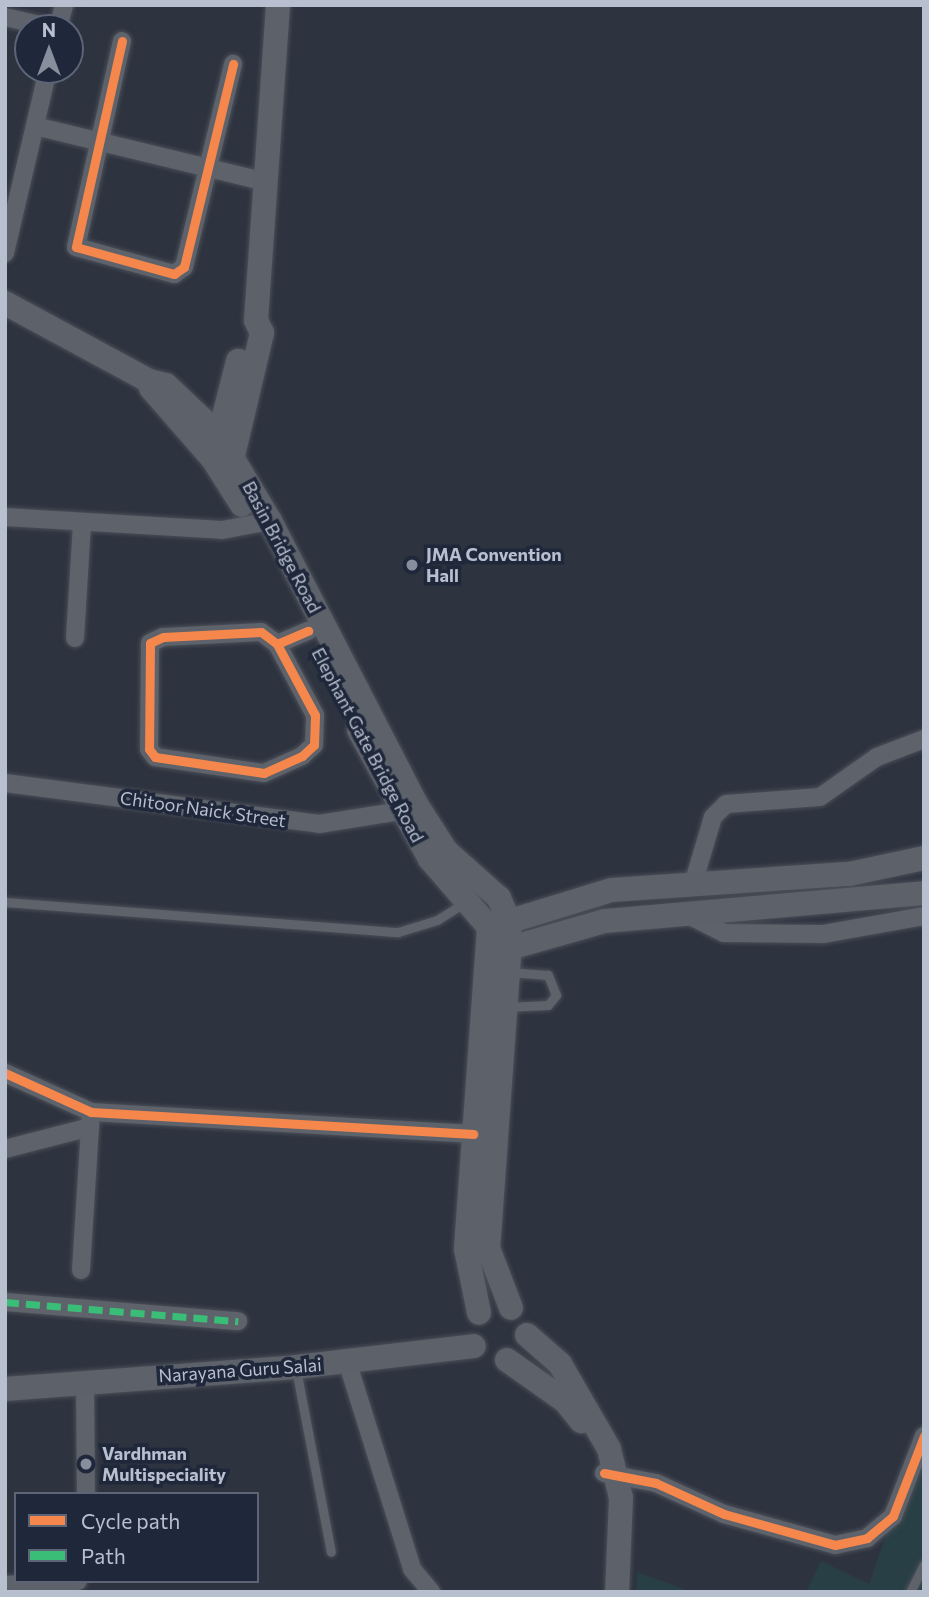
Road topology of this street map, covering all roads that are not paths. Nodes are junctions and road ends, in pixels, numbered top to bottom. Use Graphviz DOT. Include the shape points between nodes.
graph roads {
  1 [pos="278,5"];
  2 [pos="122,41"];
  3 [pos="233,64"];
  4 [pos="45,84"];
  5 [pos="35,125"];
  6 [pos="99,141"];
  7 [pos="207,168"];
  8 [pos="267,182"];
  9 [pos="5,253"];
  10 [pos="5,303"];
  11 [pos="221,449"];
  12 [pos="228,479"];
  13 [pos="5,517"];
  14 [pos="82,523"];
  15 [pos="261,523"];
  16 [pos="308,631"];
  17 [pos="75,638"];
  18 [pos="277,645"];
  19 [pos="924,739"];
  20 [pos="5,783"];
  21 [pos="400,811"];
  22 [pos="924,859"];
  23 [pos="693,884"];
  24 [pos="924,893"];
  25 [pos="467,901"];
  26 [pos="5,902"];
  27 [pos="688,915"];
  28 [pos="924,916"];
  29 [pos="499,924"];
  30 [pos="502,960"];
  31 [pos="502,1007"];
  32 [pos="5,1073"];
  33 [pos="90,1119"];
  34 [pos="473,1134"];
  35 [pos="5,1149"];
  36 [pos="81,1270"];
  37 [pos="5,1302"];
  38 [pos="511,1308"];
  39 [pos="479,1313"];
  40 [pos="238,1321"];
  41 [pos="527,1335"];
  42 [pos="474,1346"];
  43 [pos="507,1360"];
  44 [pos="347,1361"];
  45 [pos="296,1367"];
  46 [pos="85,1383"];
  47 [pos="5,1390"];
  48 [pos="924,1436"];
  49 [pos="611,1474"];
  50 [pos="86,1492"];
  51 [pos="331,1552"];
  52 [pos="924,1564"];
  53 [pos="42,1583"];
  54 [pos="5,1585"];
  55 [pos="431,1592"];
  56 [pos="601,1592"];
  57 [pos="617,1592"];
  58 [pos="910,1592"];
  1 -- 8 [label="main road, Basin Bridge Road"];
  2 -- 6 [label="street"];
  3 -- 7 [label="street"];
  4 -- 5 [label="street"];
  5 -- 6 [label="street"];
  5 -- 9 [label="street"];
  6 -- 7 [label="street"];
  6 -- 7 [label="street" via="75,240 81,251 180,272"];
  7 -- 8 [label="street"];
  8 -- 11 [label="main road, Basin Bridge Road" via="256,320 262,333"];
  10 -- 11 [label="main road" via="149,381 166,385"];
  11 -- 12 [label="main road, Basin Bridge Road"];
  11 -- 15 [label="main road, Basin Bridge Road"];
  12 -- 15 [label="main road, Elephant Gate Bridge Road"];
  13 -- 14 [label="street"];
  14 -- 15 [label="street" via="222,530"];
  14 -- 17 [label="street"];
  15 -- 16 [label="main road, Elephant Gate Bridge Road"];
  15 -- 29 [label="main road, Basin Bridge Road" via="416,804 446,851 499,898"];
  16 -- 18 [label="street"];
  16 -- 21 [label="main road, Elephant Gate Bridge Road"];
  18 -- 18 [label="street" via="315,715 314,745 302,756 264,773 155,757 149,749 150,643 163,637 261,632"];
  19 -- 23 [label="street" via="877,757 820,797 726,804 713,817"];
  20 -- 21 [label="street, Chitoor Naick Street" via="319,824"];
  21 -- 25 [label="main road, Elephant Gate Bridge Road" via="430,859"];
  22 -- 23 [label="main road" via="849,874"];
  23 -- 29 [label="main road" via="612,890"];
  24 -- 27 [label="main road"];
  25 -- 26 [label="lane" via="437,920 398,932"];
  25 -- 29 [label="main road, Elephant Gate Bridge Road"];
  27 -- 28 [label="street" via="724,933 822,934"];
  27 -- 30 [label="main road" via="605,921 552,936"];
  29 -- 30 [label="main road"];
  30 -- 31 [label="main road"];
  30 -- 31 [label="lane" via="548,975 556,995 548,1005"];
  30 -- 34 [label="main road"];
  31 -- 38 [label="main road" via="488,1248"];
  32 -- 33 [label="street"];
  33 -- 34 [label="street"];
  33 -- 35 [label="street"];
  33 -- 36 [label="street"];
  34 -- 39 [label="main road" via="466,1249"];
  37 -- 40 [label="street"];
  38 -- 39 [label="main road" via="490,1306"];
  38 -- 41 [label="main road" via="523,1319"];
  39 -- 42 [label="main road" via="471,1329"];
  41 -- 43 [label="main road" via="520,1351"];
  41 -- 49 [label="main road" via="560,1364 601,1431"];
  42 -- 43 [label="main road" via="488,1359"];
  42 -- 44 [label="main road, Narayana Guru Salai"];
  43 -- 49 [label="main road" via="565,1401 593,1438"];
  44 -- 45 [label="main road, Narayana Guru Salai"];
  44 -- 55 [label="street" via="412,1569"];
  45 -- 46 [label="main road, Narayana Guru Salai"];
  45 -- 51 [label="lane"];
  46 -- 47 [label="main road, Narayana Guru Salai"];
  46 -- 50 [label="street"];
  48 -- 49 [label="street" via="893,1516 867,1538 835,1545 724,1514 656,1483"];
  49 -- 56 [label="main road"];
  49 -- 57 [label="main road" via="621,1498"];
  52 -- 58 [label="lane"];
  53 -- 54 [label="street"];
}
